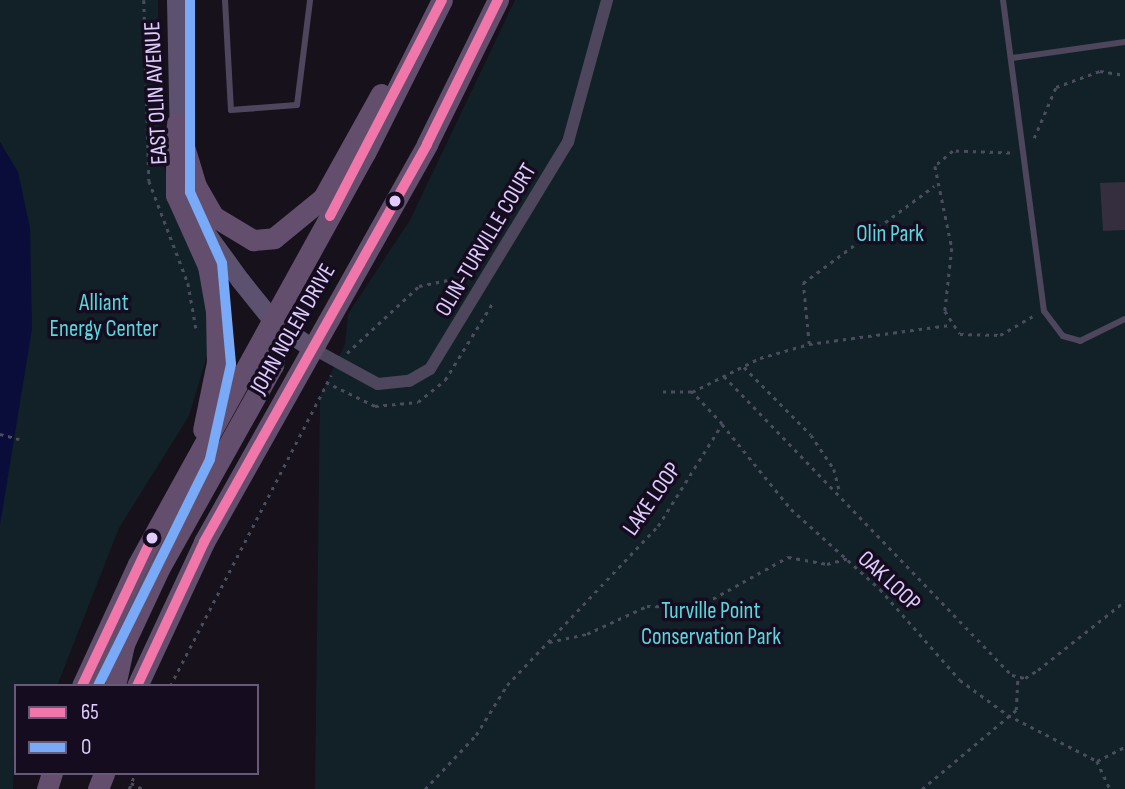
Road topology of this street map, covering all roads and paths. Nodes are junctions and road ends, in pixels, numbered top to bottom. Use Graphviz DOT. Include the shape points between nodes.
graph roads {
  1 [pos="176,0"];
  2 [pos="226,0"];
  3 [pos="310,0"];
  4 [pos="442,0"];
  5 [pos="498,0"];
  6 [pos="607,0"];
  7 [pos="1003,0"];
  8 [pos="423,39"];
  9 [pos="1125,42"];
  10 [pos="1012,58"];
  11 [pos="1125,75"];
  12 [pos="177,123"];
  13 [pos="1023,146"];
  14 [pos="934,187"];
  15 [pos="486,279"];
  16 [pos="1044,311"];
  17 [pos="1125,319"];
  18 [pos="273,321"];
  19 [pos="950,325"];
  20 [pos="809,344"];
  21 [pos="310,347"];
  22 [pos="337,364"];
  23 [pos="743,366"];
  24 [pos="724,376"];
  25 [pos="692,391"];
  26 [pos="661,392"];
  27 [pos="723,425"];
  28 [pos="0,434"];
  29 [pos="19,439"];
  30 [pos="197,454"];
  31 [pos="839,492"];
  32 [pos="849,558"];
  33 [pos="1125,601"];
  34 [pos="548,642"];
  35 [pos="1018,677"];
  36 [pos="83,684"];
  37 [pos="115,684"];
  38 [pos="138,684"];
  39 [pos="171,684"];
  40 [pos="1008,715"];
  41 [pos="1125,747"];
  42 [pos="1097,761"];
  43 [pos="134,775"];
  44 [pos="131,783"];
  45 [pos="129,789"];
  46 [pos="143,789"];
  47 [pos="425,789"];
  48 [pos="922,789"];
  49 [pos="1110,789"];
  1 -- 12 [label="street, EAST OLIN AVENUE"];
  2 -- 3 [label="lane" via="231,110 297,105"];
  4 -- 8 [label="main road, JOHN NOLEN DRIVE"];
  5 -- 21 [label="main road, JOHN NOLEN DRIVE" via="427,144"];
  6 -- 15 [label="street, OLIN-TURVILLE COURT" via="568,142"];
  7 -- 10 [label="lane"];
  8 -- 12 [label="main road" via="389,78 323,198 274,238 253,240 213,216 196,186"];
  8 -- 18 [label="main road, JOHN NOLEN DRIVE"];
  9 -- 10 [label="lane"];
  10 -- 13 [label="lane"];
  11 -- 13 [label="path" via="1100,71 1056,87 1035,137"];
  12 -- 18 [label="street, EAST OLIN AVENUE" via="186,184 203,229"];
  12 -- 30 [label="main road" via="176,195 208,266 216,311 217,362"];
  13 -- 14 [label="path" via="1010,153 953,151 935,166"];
  13 -- 16 [label="lane"];
  14 -- 19 [label="path" via="953,248"];
  14 -- 20 [label="path" via="803,283"];
  15 -- 22 [label="path" via="454,274 419,286"];
  15 -- 22 [label="street, OLIN-TURVILLE COURT" via="439,357 419,376 378,384"];
  16 -- 17 [label="lane" via="1063,336 1080,341"];
  16 -- 19 [label="path" via="1000,335 960,334"];
  18 -- 21 [label="street, EAST OLIN AVENUE"];
  18 -- 30 [label="main road, JOHN NOLEN DRIVE"];
  18 -- 37 [label="main road" via="278,334 273,365 159,569 124,645"];
  19 -- 20 [label="path"];
  20 -- 23 [label="path"];
  21 -- 22 [label="street, OLIN-TURVILLE COURT"];
  21 -- 38 [label="main road, JOHN NOLEN DRIVE" via="165,618"];
  22 -- 39 [label="path" via="280,463"];
  23 -- 24 [label="path"];
  23 -- 31 [label="path" via="811,435 834,469"];
  24 -- 25 [label="path"];
  24 -- 31 [label="path"];
  25 -- 26 [label="path"];
  25 -- 27 [label="path"];
  27 -- 32 [label="path" via="791,509"];
  27 -- 34 [label="path, LAKE LOOP" via="657,526"];
  28 -- 29 [label="path"];
  30 -- 36 [label="main road, JOHN NOLEN DRIVE"];
  31 -- 35 [label="path" via="971,639"];
  32 -- 34 [label="path, OAK LOOP" via="827,564 788,557 698,607 647,606 587,634"];
  32 -- 40 [label="path, OAK LOOP" via="960,681"];
  33 -- 35 [label="path" via="1038,670"];
  34 -- 47 [label="path"];
  35 -- 40 [label="path" via="1020,701"];
  40 -- 42 [label="path, OAK LOOP"];
  40 -- 48 [label="path"];
  41 -- 42 [label="path"];
  42 -- 49 [label="path"];
  43 -- 44 [label="path"];
  44 -- 45 [label="path"];
  44 -- 46 [label="path"];
}
